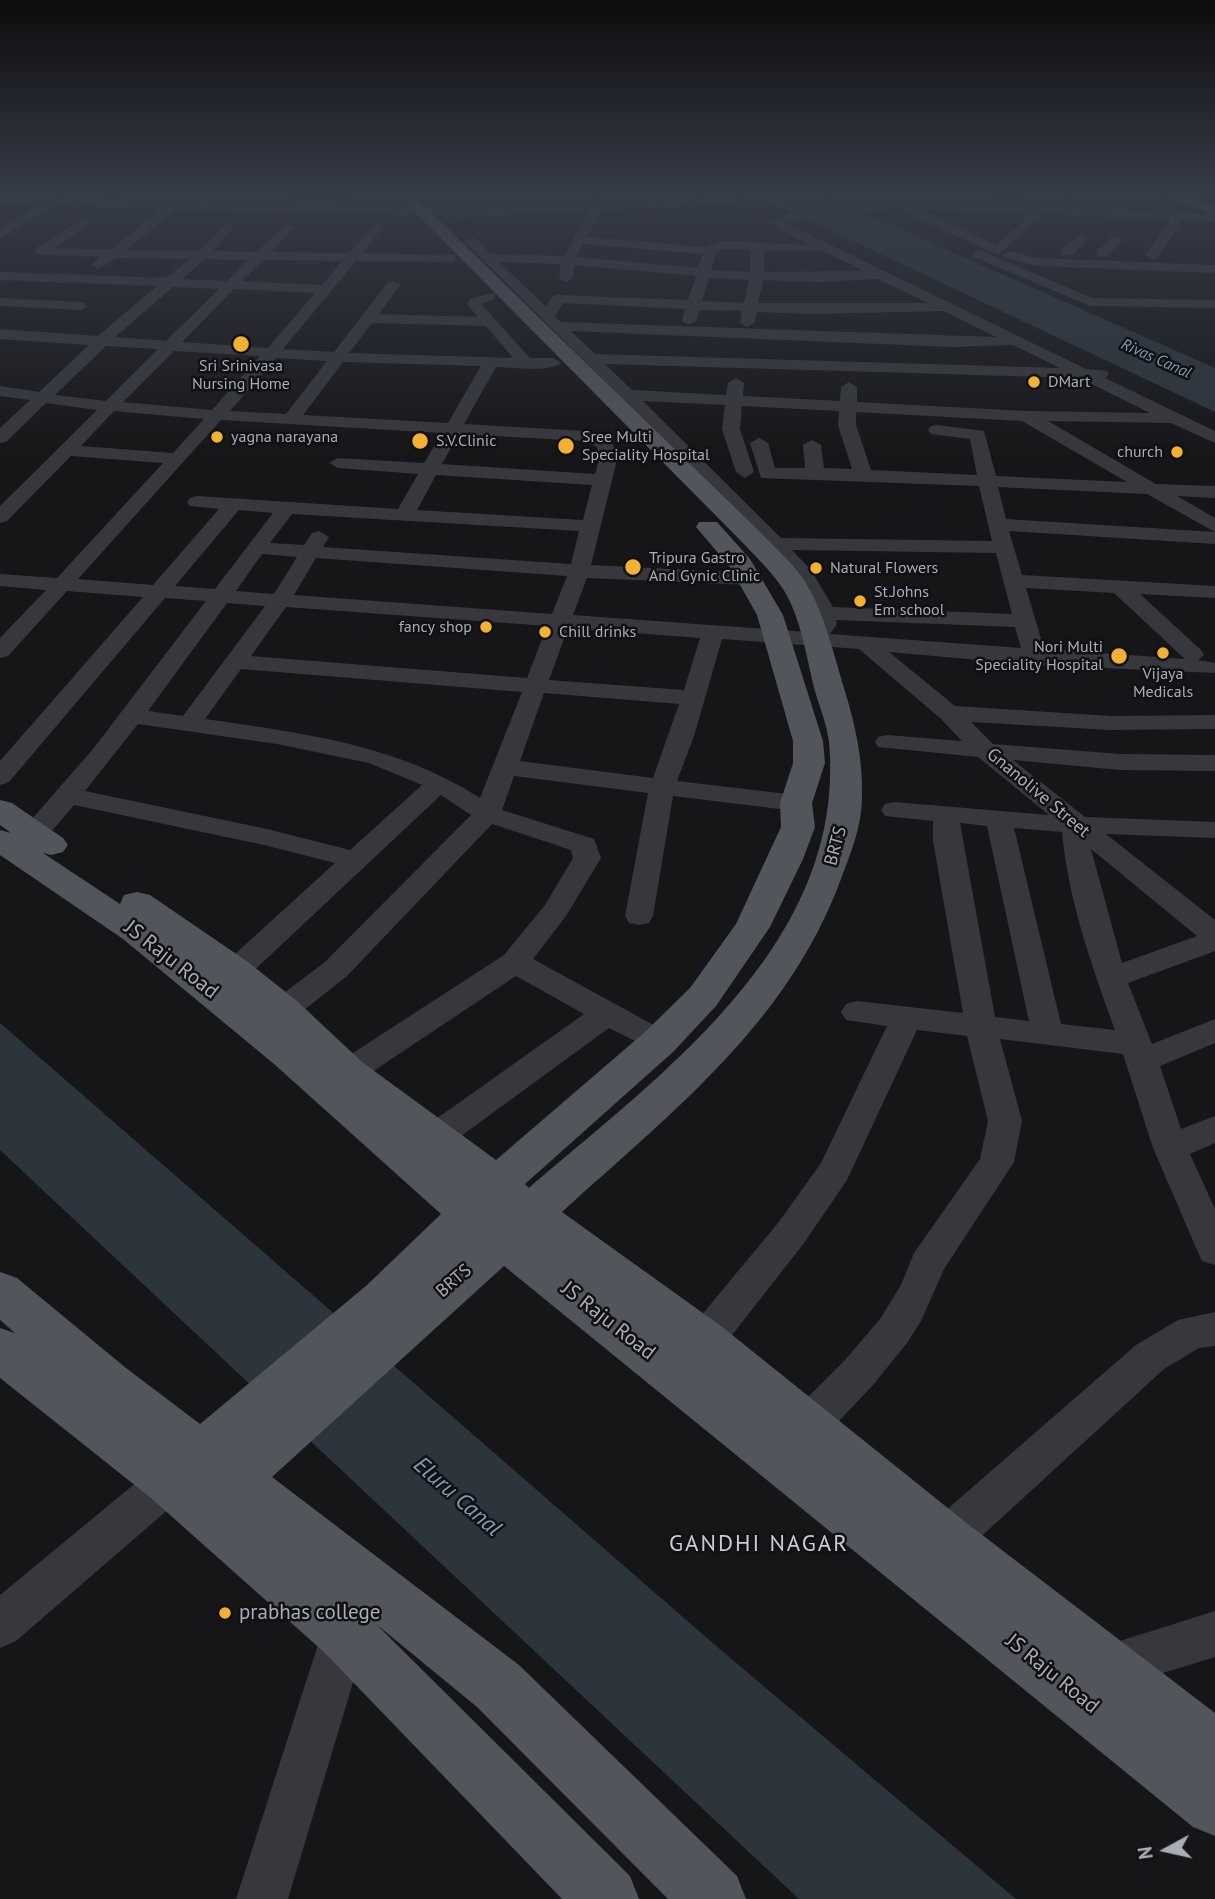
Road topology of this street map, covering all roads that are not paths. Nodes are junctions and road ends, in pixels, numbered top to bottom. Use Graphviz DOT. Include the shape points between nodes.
graph roads {
  1 [pos="162,283"];
  2 [pos="171,283"];
  3 [pos="234,283"];
  4 [pos="332,283"];
  5 [pos="477,283"];
  6 [pos="477,283"];
  7 [pos="511,283"];
  8 [pos="562,283"];
  9 [pos="699,283"];
  10 [pos="756,283"];
  11 [pos="898,283"];
  12 [pos="906,283"];
  13 [pos="1043,283"];
  14 [pos="1118,283"];
  15 [pos="1144,283"];
  16 [pos="1194,283"];
  17 [pos="394,284"];
  18 [pos="232,285"];
  19 [pos="327,289"];
  20 [pos="525,298"];
  21 [pos="558,299"];
  22 [pos="1131,303"];
  23 [pos="693,304"];
  24 [pos="1157,304"];
  25 [pos="4,305"];
  26 [pos="80,306"];
  27 [pos="751,306"];
  28 [pos="947,307"];
  29 [pos="1213,307"];
  30 [pos="490,309"];
  31 [pos="369,317"];
  32 [pos="551,322"];
  33 [pos="686,332"];
  34 [pos="0,334"];
  35 [pos="745,335"];
  36 [pos="103,340"];
  37 [pos="939,341"];
  38 [pos="1018,341"];
  39 [pos="170,346"];
  40 [pos="276,352"];
  41 [pos="338,357"];
  42 [pos="590,359"];
  43 [pos="490,364"];
  44 [pos="540,364"];
  45 [pos="848,369"];
  46 [pos="738,373"];
  47 [pos="970,373"];
  48 [pos="1094,375"];
  49 [pos="672,379"];
  50 [pos="764,383"];
  51 [pos="0,391"];
  52 [pos="849,392"];
  53 [pos="45,395"];
  54 [pos="626,395"];
  55 [pos="732,400"];
  56 [pos="114,404"];
  57 [pos="217,414"];
  58 [pos="1026,416"];
  59 [pos="292,418"];
  60 [pos="1174,418"];
  61 [pos="730,420"];
  62 [pos="757,421"];
  63 [pos="797,423"];
  64 [pos="847,425"];
  65 [pos="658,426"];
  66 [pos="455,427"];
  67 [pos="1215,429"];
  68 [pos="0,438"];
  69 [pos="1215,438"];
  70 [pos="759,443"];
  71 [pos="812,445"];
  72 [pos="69,450"];
  73 [pos="176,459"];
  74 [pos="338,463"];
  75 [pos="429,470"];
  76 [pos="704,470"];
  77 [pos="745,472"];
  78 [pos="815,473"];
  79 [pos="768,474"];
  80 [pos="863,475"];
  81 [pos="602,480"];
  82 [pos="986,480"];
  83 [pos="1151,489"];
  84 [pos="1215,492"];
  85 [pos="197,502"];
  86 [pos="234,504"];
  87 [pos="288,507"];
  88 [pos="335,510"];
  89 [pos="404,515"];
  90 [pos="0,517"];
  91 [pos="998,524"];
  92 [pos="591,526"];
  93 [pos="1215,526"];
  94 [pos="1215,538"];
  95 [pos="775,544"];
  96 [pos="1005,547"];
  97 [pos="257,548"];
  98 [pos="311,551"];
  99 [pos="579,571"];
  100 [pos="751,579"];
  101 [pos="0,580"];
  102 [pos="1014,581"];
  103 [pos="62,584"];
  104 [pos="1119,586"];
  105 [pos="162,591"];
  106 [pos="1215,592"];
  107 [pos="219,597"];
  108 [pos="279,602"];
  109 [pos="1024,621"];
  110 [pos="559,622"];
  111 [pos="820,626"];
  112 [pos="712,634"];
  113 [pos="777,637"];
  114 [pos="866,644"];
  115 [pos="0,651"];
  116 [pos="1035,657"];
  117 [pos="234,662"];
  118 [pos="1207,662"];
  119 [pos="537,684"];
  120 [pos="693,698"];
  121 [pos="950,713"];
  122 [pos="131,716"];
  123 [pos="1215,722"];
  124 [pos="190,723"];
  125 [pos="887,742"];
  126 [pos="987,752"];
  127 [pos="1215,763"];
  128 [pos="504,767"];
  129 [pos="0,777"];
  130 [pos="439,783"];
  131 [pos="662,787"];
  132 [pos="69,796"];
  133 [pos="796,803"];
  134 [pos="894,810"];
  135 [pos="487,814"];
  136 [pos="946,814"];
  137 [pos="999,819"];
  138 [pos="1075,825"];
  139 [pos="12,828"];
  140 [pos="1215,830"];
  141 [pos="355,860"];
  142 [pos="639,916"];
  143 [pos="1215,937"];
  144 [pos="515,962"];
  145 [pos="234,971"];
  146 [pos="1111,978"];
  147 [pos="283,1010"];
  148 [pos="858,1012"];
  149 [pos="606,1014"];
  150 [pos="907,1017"];
  151 [pos="981,1027"];
  152 [pos="1215,1030"];
  153 [pos="1048,1035"];
  154 [pos="659,1042"];
  155 [pos="1139,1052"];
  156 [pos="348,1072"];
  157 [pos="1215,1129"];
  158 [pos="434,1138"];
  159 [pos="1170,1148"];
  160 [pos="501,1212"];
  161 [pos="1215,1250"];
  162 [pos="0,1292"];
  163 [pos="1215,1329"];
  164 [pos="704,1340"];
  165 [pos="16,1356"];
  166 [pos="806,1427"];
  167 [pos="200,1480"];
  168 [pos="945,1540"];
  169 [pos="367,1581"];
  170 [pos="0,1625"];
  171 [pos="345,1633"];
  172 [pos="1215,1634"];
  173 [pos="1105,1668"];
  174 [pos="1215,1751"];
  175 [pos="1215,1805"];
  176 [pos="262,1899"];
  177 [pos="607,1899"];
  178 [pos="714,1899"];
  1 -- 2 [label="street"];
  2 -- 18 [label="street"];
  2 -- 36 [label="street"];
  3 -- 18 [label="street"];
  4 -- 19 [label="street"];
  5 -- 111 [label="main road, BRTS" via="767,554"];
  6 -- 30 [label="main road"];
  7 -- 20 [label="street"];
  8 -- 21 [label="street"];
  9 -- 23 [label="street"];
  10 -- 27 [label="street"];
  11 -- 28 [label="street"];
  12 -- 48 [label="street"];
  13 -- 22 [label="street" via="1080,299"];
  14 -- 22 [label="street"];
  15 -- 24 [label="street"];
  16 -- 29 [label="street"];
  17 -- 31 [label="street"];
  18 -- 19 [label="street"];
  18 -- 39 [label="street"];
  19 -- 40 [label="street"];
  20 -- 21 [label="street"];
  20 -- 32 [label="street"];
  21 -- 23 [label="street"];
  21 -- 32 [label="street"];
  22 -- 24 [label="street"];
  23 -- 27 [label="street"];
  23 -- 33 [label="street"];
  24 -- 29 [label="street"];
  25 -- 26 [label="street"];
  27 -- 28 [label="street" via="809,310"];
  27 -- 35 [label="street"];
  28 -- 38 [label="street"];
  30 -- 31 [label="street"];
  30 -- 44 [label="main road"];
  31 -- 41 [label="street"];
  32 -- 33 [label="street"];
  32 -- 42 [label="street"];
  33 -- 35 [label="street"];
  33 -- 49 [label="street"];
  34 -- 36 [label="street"];
  35 -- 37 [label="street"];
  35 -- 46 [label="street"];
  36 -- 39 [label="street"];
  36 -- 53 [label="street"];
  37 -- 38 [label="street"];
  37 -- 47 [label="street"];
  38 -- 48 [label="street"];
  39 -- 40 [label="street"];
  39 -- 56 [label="street"];
  40 -- 41 [label="street"];
  40 -- 57 [label="street"];
  41 -- 43 [label="street"];
  41 -- 59 [label="street"];
  42 -- 49 [label="street"];
  42 -- 54 [label="street"];
  43 -- 44 [label="street"];
  43 -- 66 [label="street"];
  44 -- 100 [label="main road" via="723,542"];
  45 -- 46 [label="street"];
  45 -- 47 [label="street"];
  45 -- 52 [label="street"];
  46 -- 49 [label="street"];
  46 -- 50 [label="street"];
  46 -- 55 [label="street"];
  47 -- 48 [label="street"];
  47 -- 58 [label="street"];
  48 -- 60 [label="street"];
  48 -- 67 [label="street"];
  49 -- 54 [label="street"];
  49 -- 55 [label="street"];
  49 -- 65 [label="street"];
  51 -- 53 [label="street"];
  52 -- 55 [label="street"];
  52 -- 58 [label="street"];
  52 -- 64 [label="street"];
  53 -- 56 [label="street"];
  53 -- 68 [label="street"];
  54 -- 65 [label="street"];
  55 -- 61 [label="street"];
  56 -- 57 [label="street"];
  56 -- 72 [label="street"];
  57 -- 59 [label="street"];
  57 -- 73 [label="street"];
  58 -- 60 [label="street"];
  58 -- 83 [label="street"];
  59 -- 66 [label="street"];
  60 -- 69 [label="street"];
  61 -- 62 [label="street"];
  61 -- 77 [label="street"];
  63 -- 64 [label="street"];
  64 -- 80 [label="street"];
  64 -- 82 [label="street" via="975,432"];
  65 -- 76 [label="street"];
  66 -- 75 [label="street"];
  66 -- 81 [label="street" via="603,440 609,456"];
  70 -- 79 [label="street"];
  71 -- 78 [label="street"];
  72 -- 73 [label="street"];
  72 -- 90 [label="street"];
  73 -- 103 [label="street"];
  74 -- 75 [label="street"];
  75 -- 81 [label="street"];
  75 -- 89 [label="street"];
  76 -- 77 [label="street"];
  76 -- 95 [label="street"];
  77 -- 79 [label="street"];
  78 -- 79 [label="street"];
  78 -- 80 [label="street"];
  80 -- 82 [label="street"];
  81 -- 92 [label="street"];
  82 -- 83 [label="street"];
  82 -- 91 [label="street"];
  83 -- 84 [label="street"];
  83 -- 93 [label="street"];
  85 -- 86 [label="street"];
  86 -- 87 [label="street"];
  86 -- 105 [label="street"];
  87 -- 88 [label="street"];
  87 -- 97 [label="street"];
  88 -- 89 [label="street"];
  88 -- 98 [label="street"];
  89 -- 92 [label="street"];
  91 -- 94 [label="street"];
  91 -- 96 [label="street"];
  92 -- 99 [label="street"];
  95 -- 96 [label="street"];
  95 -- 111 [label="street" via="804,575"];
  96 -- 102 [label="street"];
  97 -- 98 [label="street"];
  97 -- 107 [label="street"];
  98 -- 99 [label="street"];
  98 -- 108 [label="street"];
  99 -- 100 [label="street"];
  99 -- 110 [label="street"];
  100 -- 113 [label="main road"];
  101 -- 103 [label="street"];
  102 -- 104 [label="street"];
  102 -- 109 [label="street"];
  103 -- 105 [label="street"];
  103 -- 115 [label="street"];
  104 -- 106 [label="street"];
  104 -- 118 [label="street"];
  105 -- 107 [label="street"];
  105 -- 129 [label="street"];
  107 -- 108 [label="street"];
  107 -- 122 [label="street"];
  108 -- 110 [label="street"];
  108 -- 117 [label="street"];
  109 -- 111 [label="street"];
  109 -- 116 [label="street"];
  110 -- 112 [label="street"];
  110 -- 119 [label="street"];
  111 -- 113 [label="street"];
  111 -- 114 [label="street"];
  111 -- 160 [label="main road, BRTS" via="847,766 841,835 813,907 773,977 743,1017 648,1112"];
  112 -- 113 [label="street"];
  112 -- 120 [label="street"];
  113 -- 133 [label="main road" via="808,741 809,763"];
  114 -- 116 [label="street"];
  114 -- 121 [label="street, Gnanolive Street"];
  116 -- 118 [label="street"];
  117 -- 119 [label="street"];
  117 -- 124 [label="street"];
  119 -- 120 [label="street"];
  119 -- 128 [label="street"];
  120 -- 131 [label="street"];
  121 -- 123 [label="street" via="1111,723"];
  121 -- 126 [label="street, Gnanolive Street"];
  122 -- 124 [label="street"];
  122 -- 132 [label="street"];
  124 -- 130 [label="street" via="346,750"];
  125 -- 126 [label="street"];
  126 -- 127 [label="street" via="1170,765"];
  126 -- 138 [label="street, Gnanolive Street"];
  128 -- 131 [label="street"];
  128 -- 135 [label="street"];
  130 -- 135 [label="street"];
  130 -- 141 [label="street"];
  131 -- 133 [label="street"];
  131 -- 142 [label="street"];
  132 -- 139 [label="street"];
  132 -- 141 [label="street"];
  133 -- 154 [label="main road" via="798,827 751,927 703,997"];
  134 -- 136 [label="street"];
  135 -- 144 [label="street" via="584,845 587,858 556,910"];
  135 -- 147 [label="street" via="335,969"];
  136 -- 137 [label="street"];
  136 -- 151 [label="street"];
  137 -- 138 [label="street"];
  137 -- 153 [label="street"];
  138 -- 140 [label="street"];
  138 -- 143 [label="street, Gnanolive Street"];
  138 -- 146 [label="street" via="1078,857"];
  139 -- 145 [label="main road, JS Raju Road"];
  139 -- 160 [label="main road, JS Raju Road" via="288,1054"];
  141 -- 145 [label="street"];
  143 -- 146 [label="street"];
  144 -- 149 [label="street"];
  144 -- 156 [label="street"];
  145 -- 147 [label="main road, JS Raju Road"];
  146 -- 155 [label="street"];
  147 -- 156 [label="main road, JS Raju Road"];
  148 -- 150 [label="street"];
  149 -- 154 [label="street"];
  149 -- 158 [label="street"];
  150 -- 151 [label="street"];
  150 -- 164 [label="street" via="835,1170 791,1233"];
  151 -- 153 [label="street"];
  151 -- 166 [label="street" via="1005,1121 997,1162 927,1264 923,1281 886,1341"];
  152 -- 155 [label="street"];
  153 -- 155 [label="street"];
  154 -- 160 [label="main road"];
  155 -- 159 [label="street"];
  156 -- 158 [label="main road, JS Raju Road"];
  157 -- 159 [label="street"];
  158 -- 160 [label="main road, JS Raju Road"];
  159 -- 161 [label="street"];
  160 -- 164 [label="main road, JS Raju Road"];
  160 -- 167 [label="main road, BRTS" via="397,1310"];
  160 -- 175 [label="main road, JS Raju Road"];
  162 -- 165 [label="main road"];
  163 -- 168 [label="street" via="1192,1332 1150,1357"];
  164 -- 166 [label="main road, JS Raju Road"];
  165 -- 167 [label="main road"];
  166 -- 168 [label="main road, JS Raju Road"];
  167 -- 169 [label="main road"];
  167 -- 170 [label="street"];
  167 -- 171 [label="main road"];
  168 -- 173 [label="main road, JS Raju Road"];
  169 -- 171 [label="street"];
  169 -- 178 [label="main road" via="498,1686"];
  171 -- 176 [label="street"];
  171 -- 177 [label="main road"];
  172 -- 173 [label="street"];
  173 -- 174 [label="main road, JS Raju Road"];
}
